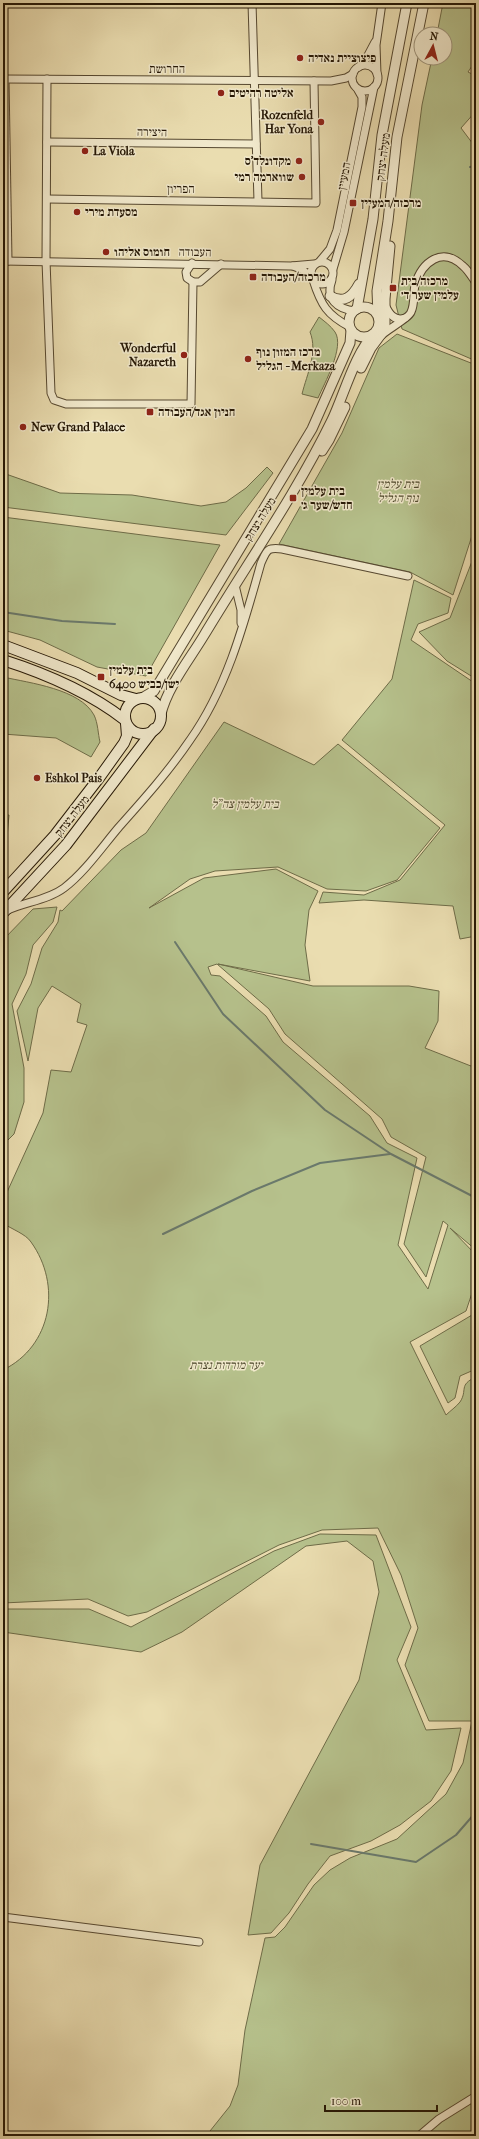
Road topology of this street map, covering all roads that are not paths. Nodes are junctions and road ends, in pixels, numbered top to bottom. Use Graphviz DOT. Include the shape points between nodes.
graph roads {
  1 [pos="252,3"];
  2 [pos="382,3"];
  3 [pos="408,3"];
  4 [pos="424,3"];
  5 [pos="377,34"];
  6 [pos="359,67"];
  7 [pos="353,74"];
  8 [pos="377,74"];
  9 [pos="4,79"];
  10 [pos="47,79"];
  11 [pos="254,80"];
  12 [pos="314,81"];
  13 [pos="331,81"];
  14 [pos="374,86"];
  15 [pos="356,88"];
  16 [pos="47,142"];
  17 [pos="256,144"];
  18 [pos="392,183"];
  19 [pos="46,199"];
  20 [pos="258,201"];
  21 [pos="5,261"];
  22 [pos="46,261"];
  23 [pos="192,263"];
  24 [pos="317,263"];
  25 [pos="221,264"];
  26 [pos="291,266"];
  27 [pos="333,269"];
  28 [pos="363,278"];
  29 [pos="313,279"];
  30 [pos="332,279"];
  31 [pos="193,282"];
  32 [pos="476,283"];
  33 [pos="330,296"];
  34 [pos="385,305"];
  35 [pos="356,310"];
  36 [pos="378,315"];
  37 [pos="405,318"];
  38 [pos="350,328"];
  39 [pos="378,334"];
  40 [pos="408,576"];
  41 [pos="235,585"];
  42 [pos="242,629"];
  43 [pos="3,644"];
  44 [pos="3,660"];
  45 [pos="139,698"];
  46 [pos="161,714"];
  47 [pos="126,722"];
  48 [pos="154,729"];
  49 [pos="3,892"];
  50 [pos="4,912"];
  51 [pos="3,1917"];
  52 [pos="199,1942"];
  53 [pos="476,2096"];
  54 [pos="419,2136"];
  1 -- 11 [label="street"];
  2 -- 5 [label="street"];
  3 -- 28 [label="street, מעלה יצחק" via="382,135 373,219"];
  4 -- 18 [label="street, מעלה יצחק" via="397,137"];
  5 -- 6 [label="street" via="371,52"];
  5 -- 8 [label="street"];
  6 -- 7 [label="street"];
  6 -- 8 [label="street" via="367,66"];
  7 -- 13 [label="street, החרושת"];
  7 -- 15 [label="street"];
  8 -- 14 [label="street" via="377,83"];
  9 -- 10 [label="street, החרושת"];
  9 -- 21 [label="street"];
  10 -- 11 [label="street, החרושת"];
  10 -- 16 [label="street"];
  11 -- 12 [label="street, החרושת"];
  11 -- 17 [label="street"];
  12 -- 13 [label="street, החרושת"];
  12 -- 20 [label="street, הפריון" via="316,203"];
  13 -- 15 [label="street, החרושת"];
  14 -- 15 [label="street" via="369,90"];
  14 -- 27 [label="street, המעיין" via="344,232"];
  15 -- 24 [label="street, המעיין" via="362,97 362,107 337,230 330,249"];
  16 -- 17 [label="street, היצירה"];
  16 -- 19 [label="street"];
  17 -- 20 [label="street"];
  18 -- 34 [label="street" via="393,214"];
  18 -- 36 [label="street, מעלה יצחק" via="377,291"];
  19 -- 20 [label="street, הפריון"];
  19 -- 22 [label="street"];
  21 -- 22 [label="street, העבודה"];
  22 -- 23 [label="street, העבודה"];
  22 -- 31 [label="street" via="51,393 57,402 66,404 191,404"];
  23 -- 25 [label="street, העבודה"];
  23 -- 31 [label="street" via="186,272 187,278"];
  24 -- 26 [label="street, העבודה"];
  24 -- 27 [label="street" via="329,263"];
  24 -- 29 [label="street" via="311,271"];
  25 -- 26 [label="street, העבודה"];
  25 -- 31 [label="street" via="200,282"];
  26 -- 29 [label="street, העבודה" via="303,270"];
  27 -- 30 [label="street"];
  28 -- 33 [label="street" via="350,297 341,300"];
  28 -- 35 [label="street, מעלה יצחק"];
  29 -- 30 [label="street" via="324,284"];
  29 -- 38 [label="street" via="326,310"];
  30 -- 33 [label="street" via="329,287"];
  32 -- 37 [label="street" via="464,266 453,259 442,256 432,260 424,266 418,276 412,312"];
  33 -- 35 [label="street" via="338,306"];
  34 -- 37 [label="street" via="396,319"];
  34 -- 39 [label="street" via="386,320"];
  35 -- 36 [label="street" via="368,308"];
  35 -- 38 [label="street" via="350,317"];
  36 -- 39 [label="street"];
  37 -- 39 [label="street"];
  38 -- 39 [label="street" via="359,337"];
  38 -- 45 [label="street, מעלה יצחק" via="350,343 297,456 154,691"];
  39 -- 41 [label="street, מעלה יצחק" via="363,348 332,419"];
  40 -- 42 [label="street" via="272,548 266,551 261,563"];
  41 -- 42 [label="street"];
  41 -- 46 [label="street, מעלה יצחק" via="167,698"];
  42 -- 50 [label="street" via="218,689 191,740 127,818 63,889"];
  43 -- 45 [label="main road" via="78,673 121,695"];
  44 -- 47 [label="main road" via="71,687 100,702"];
  45 -- 46 [label="main road" via="148,698 156,704"];
  45 -- 47 [label="main road" via="132,701 126,710"];
  46 -- 48 [label="main road"];
  47 -- 48 [label="main road" via="139,733"];
  47 -- 49 [label="main road, מעלה יצחק" via="127,736 124,743 99,778 55,835"];
  48 -- 50 [label="main road, מעלה יצחק" via="66,845"];
  51 -- 52 [label="street"];
  53 -- 54 [label="street"];
}
